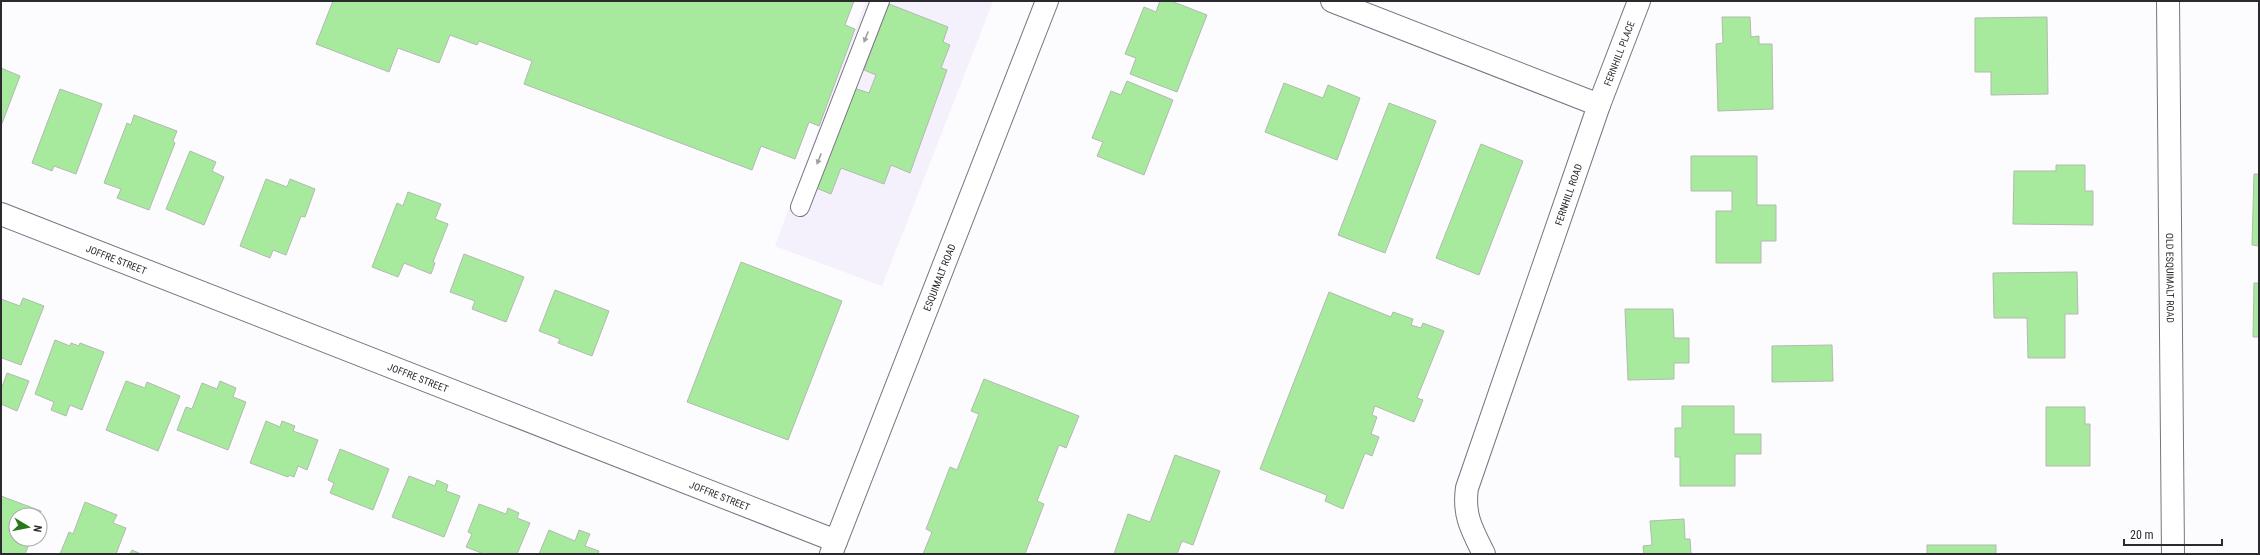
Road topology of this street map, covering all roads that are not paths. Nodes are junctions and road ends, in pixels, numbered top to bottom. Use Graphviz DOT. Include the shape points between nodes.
graph roads {
  1 [pos="880,1"];
  2 [pos="1047,1"];
  3 [pos="1332,1"];
  4 [pos="1639,1"];
  5 [pos="2168,1"];
  6 [pos="1599,105"];
  7 [pos="800,207"];
  8 [pos="1,214"];
  9 [pos="833,547"];
  10 [pos="1484,554"];
  11 [pos="2173,554"];
  1 -- 7 [label="lane, one-way"];
  2 -- 9 [label="street, ESQUIMALT ROAD"];
  3 -- 6 [label="street"];
  4 -- 6 [label="street, FERNHILL PLACE"];
  5 -- 11 [label="street, OLD ESQUIMALT ROAD"];
  6 -- 10 [label="street, FERNHILL ROAD" via="1467,488 1464,505 1468,521"];
  8 -- 9 [label="street, JOFFRE STREET"];
}
